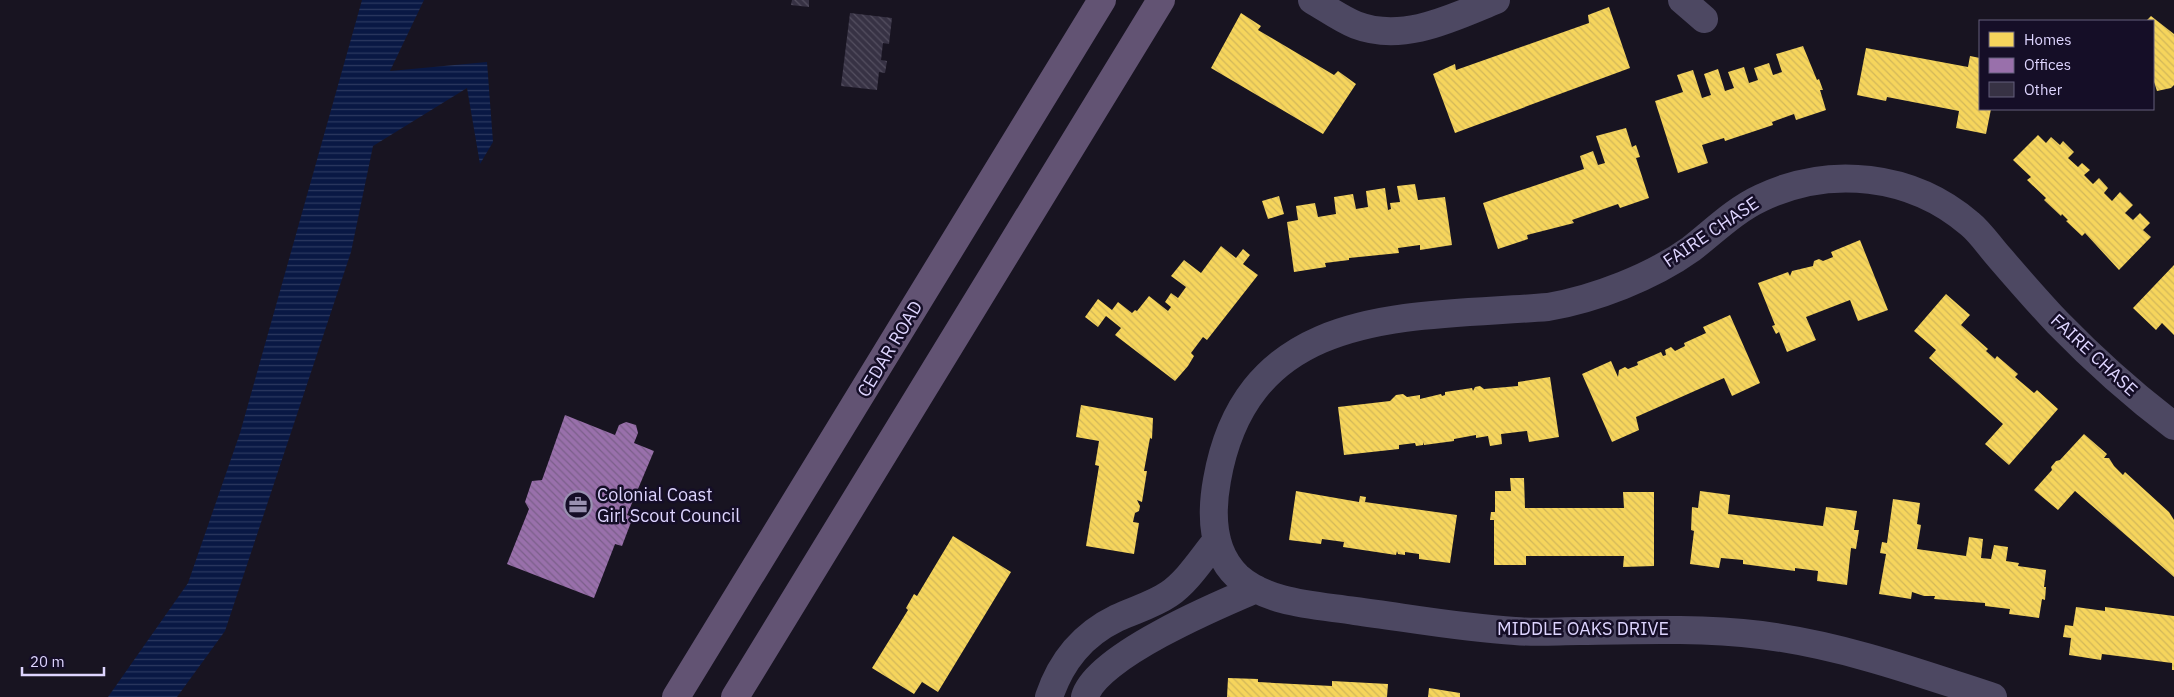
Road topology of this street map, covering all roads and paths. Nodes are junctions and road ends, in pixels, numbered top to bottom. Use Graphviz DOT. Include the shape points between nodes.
graph roads {
  1 [pos="1102,0"];
  2 [pos="1161,0"];
  3 [pos="1312,0"];
  4 [pos="1496,0"];
  5 [pos="1682,0"];
  6 [pos="1704,19"];
  7 [pos="2174,426"];
  8 [pos="1217,540"];
  9 [pos="1256,589"];
  10 [pos="676,697"];
  11 [pos="735,697"];
  12 [pos="1049,697"];
  13 [pos="1085,697"];
  14 [pos="1992,697"];
  1 -- 10 [label="main road, CEDAR ROAD"];
  2 -- 11 [label="main road"];
  3 -- 4 [label="street" via="1356,25 1382,32 1405,31 1447,20"];
  5 -- 6 [label="street"];
  7 -- 8 [label="street, FAIRE CHASE" via="2113,376 2058,323 1971,225 1948,208 1907,188 1873,179 1848,177 1802,183 1760,198 1742,208 1689,250 1647,274 1574,303 1384,320 1328,334 1305,345 1266,377 1241,408 1222,451 1212,513"];
  8 -- 9 [label="street, FAIRE CHASE" via="1228,564"];
  8 -- 12 [label="street" via="1172,592 1116,618 1084,640 1062,665"];
  9 -- 13 [label="street" via="1122,656 1094,678"];
  9 -- 14 [label="street, MIDDLE OAKS DRIVE" via="1292,602 1517,632 1698,630 1764,636 1822,646 1884,662"];
}
